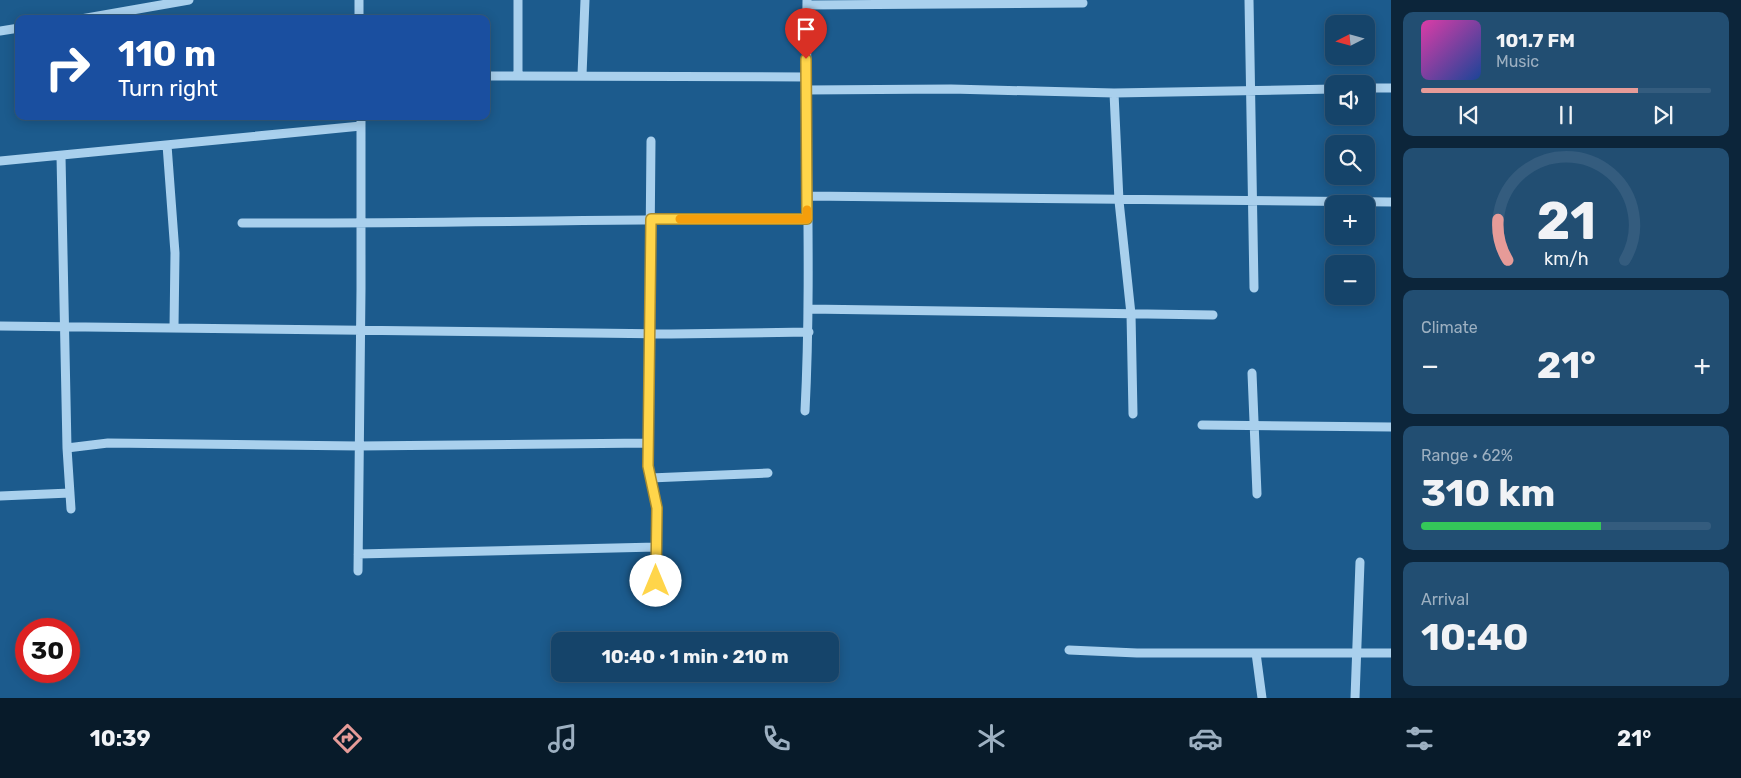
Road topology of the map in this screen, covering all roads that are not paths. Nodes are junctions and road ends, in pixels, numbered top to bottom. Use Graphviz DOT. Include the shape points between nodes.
graph roads {
  1 [pos="189,0"];
  2 [pos="358,0"];
  3 [pos="518,0"];
  4 [pos="585,0"];
  5 [pos="1249,0"];
  6 [pos="807,2"];
  7 [pos="1084,3"];
  8 [pos="104,15"];
  9 [pos="359,15"];
  10 [pos="15,29"];
  11 [pos="0,31"];
  12 [pos="582,75"];
  13 [pos="490,76"];
  14 [pos="518,76"];
  15 [pos="806,77"];
  16 [pos="1375,88"];
  17 [pos="1391,88"];
  18 [pos="1325,89"];
  19 [pos="806,90"];
  20 [pos="1249,90"];
  21 [pos="1114,93"];
  22 [pos="361,121"];
  23 [pos="652,142"];
  24 [pos="167,145"];
  25 [pos="60,156"];
  26 [pos="0,161"];
  27 [pos="806,196"];
  28 [pos="1251,200"];
  29 [pos="1119,201"];
  30 [pos="1391,202"];
  31 [pos="651,219"];
  32 [pos="807,219"];
  33 [pos="242,223"];
  34 [pos="361,224"];
  35 [pos="1254,288"];
  36 [pos="808,309"];
  37 [pos="1130,314"];
  38 [pos="1213,315"];
  39 [pos="0,326"];
  40 [pos="65,327"];
  41 [pos="174,328"];
  42 [pos="361,331"];
  43 [pos="809,332"];
  44 [pos="650,334"];
  45 [pos="1252,373"];
  46 [pos="805,411"];
  47 [pos="1133,414"];
  48 [pos="1254,424"];
  49 [pos="1202,425"];
  50 [pos="1391,427"];
  51 [pos="648,443"];
  52 [pos="360,446"];
  53 [pos="67,448"];
  54 [pos="768,473"];
  55 [pos="650,478"];
  56 [pos="70,493"];
  57 [pos="1257,494"];
  58 [pos="0,496"];
  59 [pos="71,509"];
  60 [pos="656,547"];
  61 [pos="358,554"];
  62 [pos="1360,562"];
  63 [pos="358,571"];
  64 [pos="656,598"];
  65 [pos="1069,650"];
  66 [pos="1391,652"];
  67 [pos="1256,653"];
  68 [pos="1356,653"];
  69 [pos="1262,698"];
  70 [pos="1355,698"];
  1 -- 8 [label="street"];
  2 -- 9 [label="street"];
  3 -- 14 [label="street"];
  4 -- 12 [label="street"];
  5 -- 20 [label="street"];
  6 -- 7 [label="street"];
  6 -- 15 [label="street"];
  10 -- 11 [label="street"];
  12 -- 14 [label="street"];
  12 -- 15 [label="street"];
  13 -- 14 [label="street"];
  15 -- 19 [label="street"];
  16 -- 17 [label="street"];
  18 -- 20 [label="street"];
  19 -- 21 [label="street"];
  19 -- 27 [label="street"];
  20 -- 21 [label="street"];
  20 -- 28 [label="street"];
  21 -- 29 [label="street"];
  22 -- 24 [label="street"];
  22 -- 34 [label="street"];
  23 -- 31 [label="street"];
  24 -- 25 [label="street"];
  24 -- 41 [label="street" via="175,253"];
  25 -- 26 [label="street"];
  25 -- 40 [label="street"];
  27 -- 29 [label="street"];
  27 -- 32 [label="street"];
  28 -- 29 [label="street"];
  28 -- 30 [label="street"];
  28 -- 35 [label="street"];
  29 -- 37 [label="street"];
  31 -- 32 [label="street"];
  31 -- 34 [label="street"];
  31 -- 44 [label="street"];
  32 -- 36 [label="street"];
  33 -- 34 [label="street"];
  34 -- 42 [label="street"];
  36 -- 37 [label="street"];
  36 -- 43 [label="street"];
  37 -- 38 [label="street"];
  37 -- 47 [label="street"];
  39 -- 40 [label="street"];
  40 -- 41 [label="street"];
  40 -- 53 [label="street"];
  41 -- 42 [label="street"];
  42 -- 44 [label="street"];
  42 -- 52 [label="street"];
  43 -- 44 [label="street"];
  43 -- 46 [label="street"];
  44 -- 51 [label="street"];
  45 -- 48 [label="street"];
  48 -- 49 [label="street"];
  48 -- 50 [label="street"];
  48 -- 57 [label="street"];
  51 -- 52 [label="street"];
  51 -- 55 [label="street"];
  52 -- 53 [label="street" via="108,443"];
  52 -- 61 [label="street"];
  53 -- 56 [label="street"];
  54 -- 55 [label="street"];
  55 -- 60 [label="street" via="657,508"];
  56 -- 58 [label="street"];
  56 -- 59 [label="street"];
  60 -- 61 [label="street"];
  60 -- 64 [label="street"];
  61 -- 63 [label="street"];
  62 -- 68 [label="street"];
  65 -- 67 [label="street"];
  66 -- 68 [label="street"];
  67 -- 68 [label="street"];
  67 -- 69 [label="street"];
  68 -- 70 [label="street"];
}
